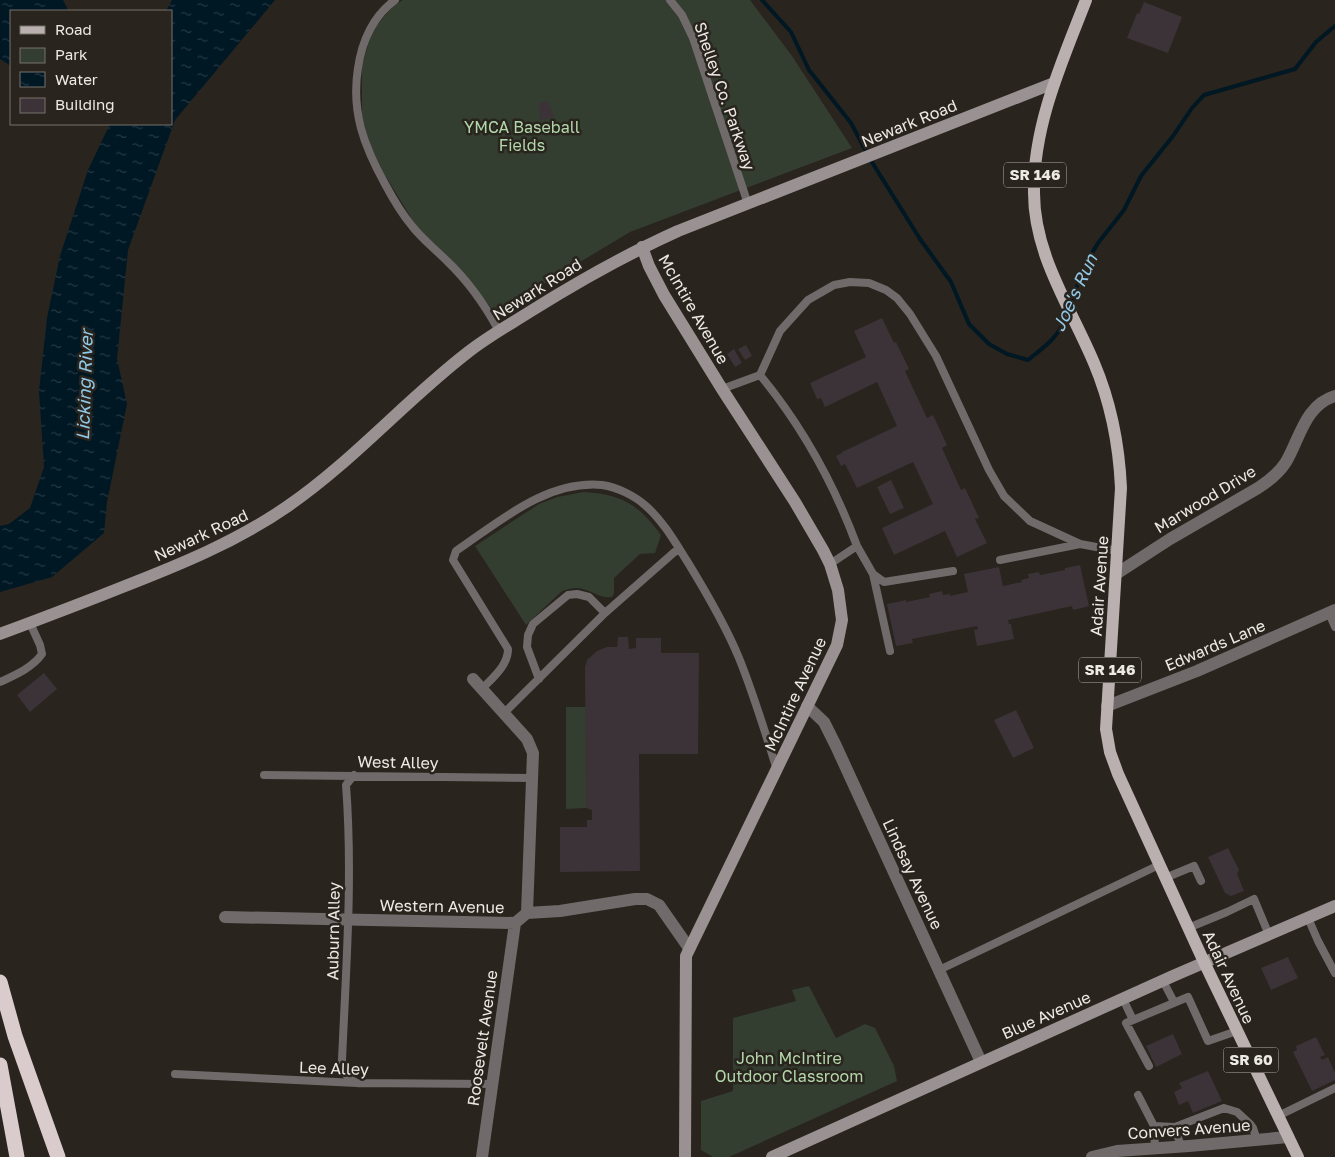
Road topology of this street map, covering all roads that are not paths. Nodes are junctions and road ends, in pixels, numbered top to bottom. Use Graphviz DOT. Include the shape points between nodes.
graph roads {
  1 [pos="395,0"];
  2 [pos="670,0"];
  3 [pos="1086,0"];
  4 [pos="1054,84"];
  5 [pos="748,204"];
  6 [pos="642,247"];
  7 [pos="500,331"];
  8 [pos="760,375"];
  9 [pos="722,389"];
  10 [pos="1335,396"];
  11 [pos="1080,544"];
  12 [pos="857,546"];
  13 [pos="679,548"];
  14 [pos="1118,551"];
  15 [pos="1000,560"];
  16 [pos="830,564"];
  17 [pos="953,571"];
  18 [pos="872,574"];
  19 [pos="1116,574"];
  20 [pos="1332,611"];
  21 [pos="604,613"];
  22 [pos="30,623"];
  23 [pos="1335,627"];
  24 [pos="0,634"];
  25 [pos="890,651"];
  26 [pos="539,679"];
  27 [pos="0,682"];
  28 [pos="477,684"];
  29 [pos="807,706"];
  30 [pos="1107,706"];
  31 [pos="504,713"];
  32 [pos="778,770"];
  33 [pos="264,775"];
  34 [pos="354,775"];
  35 [pos="531,778"];
  36 [pos="1159,865"];
  37 [pos="1165,878"];
  38 [pos="1201,881"];
  39 [pos="1335,906"];
  40 [pos="527,913"];
  41 [pos="225,917"];
  42 [pos="1308,918"];
  43 [pos="348,920"];
  44 [pos="515,923"];
  45 [pos="1188,928"];
  46 [pos="1269,935"];
  47 [pos="689,948"];
  48 [pos="1204,962"];
  49 [pos="939,970"];
  50 [pos="1335,973"];
  51 [pos="1163,980"];
  52 [pos="0,982"];
  53 [pos="1123,999"];
  54 [pos="1174,1002"];
  55 [pos="1133,1020"];
  56 [pos="1237,1031"];
  57 [pos="981,1062"];
  58 [pos="0,1065"];
  59 [pos="1149,1066"];
  60 [pos="175,1074"];
  61 [pos="356,1083"];
  62 [pos="491,1084"];
  63 [pos="1335,1088"];
  64 [pos="1138,1094"];
  65 [pos="1278,1116"];
  66 [pos="1154,1126"];
  67 [pos="1175,1127"];
  68 [pos="1288,1137"];
  69 [pos="1257,1140"];
  70 [pos="1181,1147"];
  71 [pos="1155,1148"];
  72 [pos="17,1157"];
  73 [pos="58,1157"];
  74 [pos="482,1157"];
  75 [pos="684,1157"];
  76 [pos="772,1157"];
  77 [pos="1092,1157"];
  78 [pos="1298,1157"];
  1 -- 7 [label="lane" via="373,22 364,40 359,63 357,113 366,146 398,208 469,284"];
  2 -- 5 [label="lane, Shelley Co. Parkway" via="693,38"];
  3 -- 4 [label="main road, SR 146"];
  4 -- 5 [label="street, Newark Road"];
  4 -- 14 [label="main road, Adair Avenue / SR 146" via="1035,166 1036,220 1043,249 1094,361 1113,418 1120,458"];
  5 -- 6 [label="street, Newark Road"];
  6 -- 7 [label="street, Newark Road"];
  6 -- 9 [label="street, McIntire Avenue" via="664,295"];
  7 -- 22 [label="street, Newark Road" via="468,352 317,484 258,526 190,561"];
  8 -- 9 [label="lane"];
  8 -- 11 [label="lane" via="780,331 808,300 834,285 850,282 869,283 886,290 910,314 936,356 988,470 1004,496 1030,521"];
  8 -- 12 [label="lane" via="801,430 820,463 842,505"];
  9 -- 16 [label="street, McIntire Avenue" via="800,509"];
  10 -- 19 [label="street, Marwood Drive" via="1310,412 1279,472"];
  11 -- 14 [label="lane"];
  11 -- 15 [label="lane"];
  12 -- 16 [label="lane"];
  12 -- 18 [label="lane"];
  13 -- 21 [label="lane"];
  13 -- 28 [label="lane" via="646,506 632,496 603,485 570,488 532,501 456,551 453,560 508,649 504,665"];
  13 -- 32 [label="lane" via="719,615 739,658"];
  14 -- 19 [label="main road, Adair Avenue / SR 146"];
  16 -- 29 [label="street, McIntire Avenue" via="842,620 837,645"];
  17 -- 18 [label="lane" via="884,582"];
  18 -- 25 [label="lane"];
  19 -- 30 [label="main road, Adair Avenue / SR 146"];
  20 -- 23 [label="lane"];
  20 -- 30 [label="street, Edwards Lane" via="1197,671"];
  21 -- 26 [label="lane"];
  21 -- 26 [label="lane" via="589,597 568,595 533,624 527,647"];
  22 -- 24 [label="street, Newark Road"];
  22 -- 27 [label="lane" via="42,654 36,662"];
  26 -- 31 [label="lane"];
  28 -- 31 [label="street"];
  29 -- 32 [label="street, McIntire Avenue"];
  29 -- 49 [label="street, Lindsay Avenue" via="824,722"];
  30 -- 36 [label="main road, Adair Avenue / SR 146" via="1110,752"];
  31 -- 35 [label="street" via="527,739 533,753"];
  32 -- 47 [label="street, McIntire Avenue"];
  33 -- 34 [label="lane, West Alley"];
  34 -- 35 [label="lane, West Alley"];
  34 -- 43 [label="lane, Auburn Alley" via="346,785"];
  35 -- 40 [label="street"];
  36 -- 37 [label="main road, Adair Avenue / SR 146"];
  36 -- 49 [label="lane"];
  37 -- 38 [label="lane" via="1194,866"];
  37 -- 45 [label="main road, Adair Avenue / SR 146"];
  39 -- 42 [label="street, Blue Avenue"];
  40 -- 44 [label="street, Western Avenue"];
  40 -- 47 [label="street, Western Avenue" via="647,899 659,905"];
  41 -- 43 [label="street, Western Avenue"];
  42 -- 46 [label="street, Blue Avenue"];
  42 -- 50 [label="lane"];
  43 -- 44 [label="street, Western Avenue"];
  43 -- 61 [label="lane, Auburn Alley" via="342,1060 343,1072"];
  44 -- 62 [label="street, Roosevelt Avenue"];
  45 -- 46 [label="lane" via="1254,900"];
  45 -- 48 [label="main road, Adair Avenue / SR 146"];
  46 -- 48 [label="street, Blue Avenue"];
  47 -- 75 [label="street, McIntire Avenue" via="686,956"];
  48 -- 51 [label="street, Blue Avenue"];
  48 -- 56 [label="main road, Adair Avenue / SR 60"];
  49 -- 57 [label="street, Lindsay Avenue"];
  51 -- 53 [label="street, Blue Avenue"];
  51 -- 54 [label="lane"];
  52 -- 73 [label="highway" via="15,1036"];
  53 -- 55 [label="lane"];
  53 -- 57 [label="street, Blue Avenue"];
  54 -- 55 [label="lane"];
  54 -- 56 [label="lane" via="1188,997 1208,1041"];
  55 -- 59 [label="lane" via="1126,1023"];
  56 -- 65 [label="main road, Adair Avenue / SR 60"];
  57 -- 76 [label="street, Blue Avenue"];
  58 -- 72 [label="highway"];
  60 -- 61 [label="lane, Lee Alley"];
  61 -- 62 [label="lane, Lee Alley"];
  62 -- 74 [label="street, Roosevelt Avenue"];
  63 -- 65 [label="lane"];
  64 -- 66 [label="lane"];
  65 -- 68 [label="main road, Adair Avenue / SR 60"];
  66 -- 67 [label="lane"];
  66 -- 71 [label="lane"];
  67 -- 69 [label="lane" via="1224,1108 1237,1112 1250,1124"];
  67 -- 70 [label="lane"];
  68 -- 69 [label="street, Convers Avenue"];
  68 -- 78 [label="main road, Adair Avenue / SR 60"];
  69 -- 70 [label="street, Convers Avenue"];
  70 -- 71 [label="street, Convers Avenue"];
  71 -- 77 [label="street, Convers Avenue"];
}
